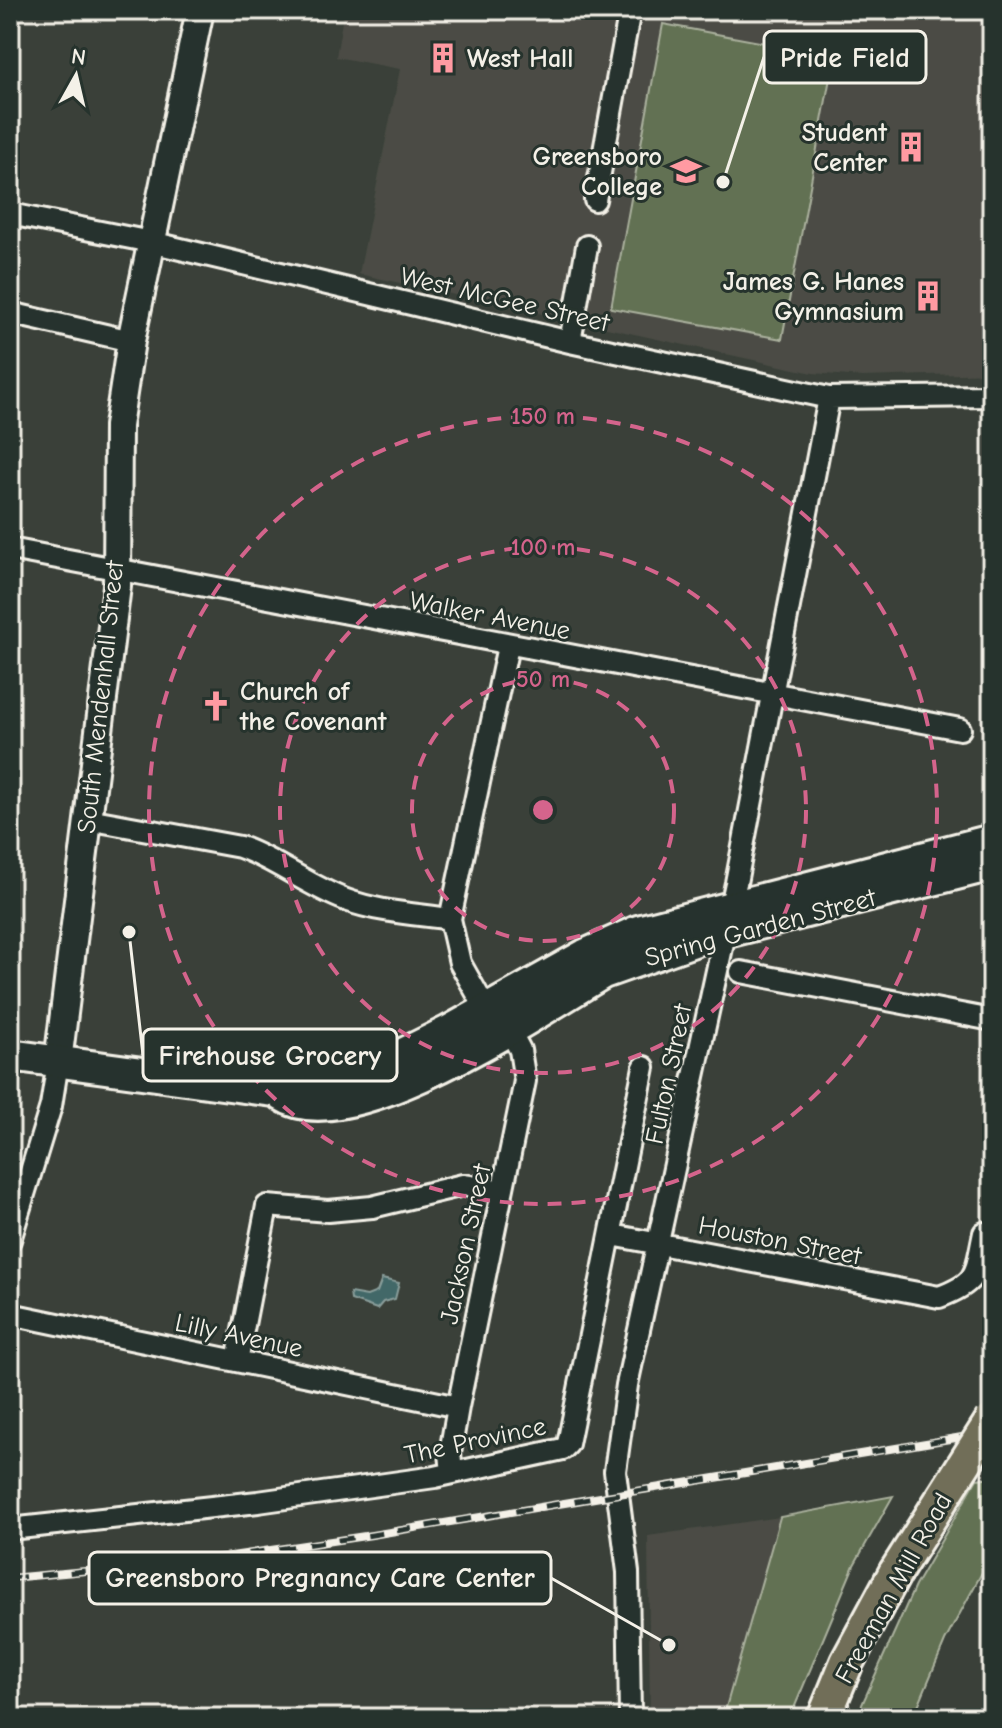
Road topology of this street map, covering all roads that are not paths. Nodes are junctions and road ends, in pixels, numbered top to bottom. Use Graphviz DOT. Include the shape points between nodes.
graph roads {
  1 [pos="200,10"];
  2 [pos="630,10"];
  3 [pos="595,200"];
  4 [pos="10,214"];
  5 [pos="151,242"];
  6 [pos="587,246"];
  7 [pos="10,313"];
  8 [pos="131,341"];
  9 [pos="570,342"];
  10 [pos="992,396"];
  11 [pos="829,398"];
  12 [pos="10,549"];
  13 [pos="116,569"];
  14 [pos="508,646"];
  15 [pos="773,693"];
  16 [pos="960,729"];
  17 [pos="88,819"];
  18 [pos="992,840"];
  19 [pos="992,865"];
  20 [pos="450,919"];
  21 [pos="728,919"];
  22 [pos="741,972"];
  23 [pos="498,1020"];
  24 [pos="992,1020"];
  25 [pos="10,1055"];
  26 [pos="58,1062"];
  27 [pos="644,1067"];
  28 [pos="502,1191"];
  29 [pos="984,1233"];
  30 [pos="612,1235"];
  31 [pos="10,1240"];
  32 [pos="659,1244"];
  33 [pos="10,1314"];
  34 [pos="237,1361"];
  35 [pos="458,1407"];
  36 [pos="992,1420"];
  37 [pos="452,1473"];
  38 [pos="10,1529"];
  39 [pos="630,1718"];
  40 [pos="824,1718"];
  1 -- 5 [label="street, South Mendenhall Street"];
  2 -- 3 [label="street"];
  4 -- 5 [label="street, West McGee Street"];
  5 -- 8 [label="street, South Mendenhall Street"];
  5 -- 9 [label="street, West McGee Street"];
  6 -- 9 [label="street"];
  7 -- 8 [label="street"];
  8 -- 13 [label="street, South Mendenhall Street" via="118,426"];
  9 -- 11 [label="street, West McGee Street"];
  10 -- 11 [label="street, West McGee Street"];
  11 -- 15 [label="street, Fulton Street"];
  12 -- 13 [label="street, Walker Avenue"];
  13 -- 14 [label="street, Walker Avenue"];
  13 -- 17 [label="street, South Mendenhall Street"];
  14 -- 15 [label="street, Walker Avenue"];
  14 -- 20 [label="street"];
  15 -- 16 [label="street, Walker Avenue"];
  15 -- 21 [label="street, Fulton Street"];
  17 -- 20 [label="street" via="240,847 347,901"];
  17 -- 26 [label="street, South Mendenhall Street"];
  18 -- 21 [label="main road, Spring Garden Street"];
  19 -- 21 [label="main road, Spring Garden Street"];
  20 -- 23 [label="street, Jackson Street" via="460,963"];
  21 -- 23 [label="main road, Spring Garden Street"];
  21 -- 32 [label="street, Fulton Street"];
  22 -- 24 [label="street"];
  23 -- 26 [label="main road, Spring Garden Street" via="424,1077 387,1091 312,1103 291,1101 274,1091"];
  23 -- 28 [label="street, Jackson Street" via="520,1050 525,1081"];
  25 -- 26 [label="main road, Spring Garden Street"];
  26 -- 31 [label="street, South Mendenhall Street" via="51,1106"];
  27 -- 30 [label="street, The Province"];
  28 -- 34 [label="street" via="463,1185 372,1207 328,1211 267,1206"];
  28 -- 35 [label="street, Jackson Street"];
  29 -- 32 [label="street, Houston Street" via="975,1273 966,1287 939,1297"];
  30 -- 32 [label="street, Houston Street"];
  30 -- 37 [label="street, The Province" via="568,1444 556,1452"];
  32 -- 39 [label="street, Fulton Street" via="627,1385 615,1471 628,1572"];
  33 -- 34 [label="street, Lilly Avenue"];
  34 -- 35 [label="street, Lilly Avenue"];
  35 -- 37 [label="street, Jackson Street"];
  36 -- 40 [label="main road, Freeman Mill Road, bridge" via="895,1573"];
  37 -- 38 [label="street, The Province" via="258,1502"];
}
